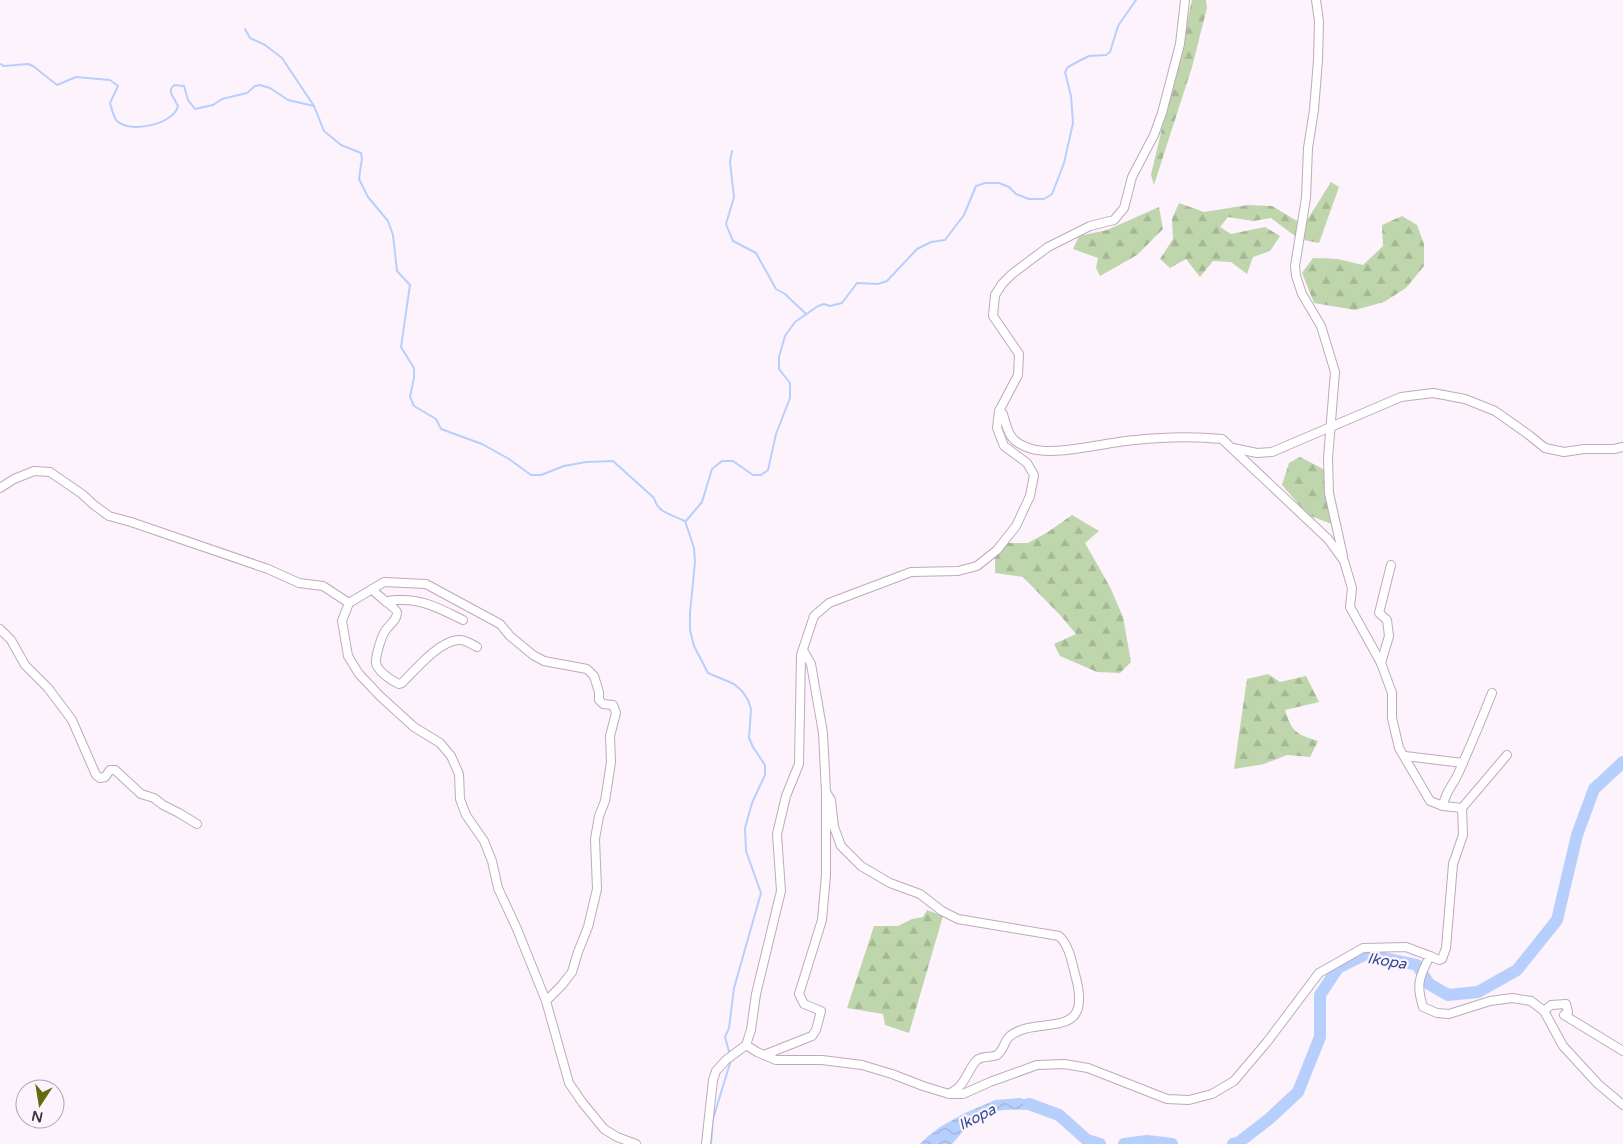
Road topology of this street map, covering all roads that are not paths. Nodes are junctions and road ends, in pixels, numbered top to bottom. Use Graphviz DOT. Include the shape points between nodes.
graph roads {
  1 [pos="1185,0"];
  2 [pos="1316,0"];
  3 [pos="999,411"];
  4 [pos="1332,426"];
  5 [pos="1623,447"];
  6 [pos="1234,448"];
  7 [pos="0,488"];
  8 [pos="1344,561"];
  9 [pos="1390,566"];
  10 [pos="372,589"];
  11 [pos="386,602"];
  12 [pos="349,603"];
  13 [pos="463,620"];
  14 [pos="0,629"];
  15 [pos="477,646"];
  16 [pos="803,650"];
  17 [pos="1382,663"];
  18 [pos="1492,694"];
  19 [pos="1507,755"];
  20 [pos="1405,756"];
  21 [pos="1463,763"];
  22 [pos="826,792"];
  23 [pos="1443,806"];
  24 [pos="1462,808"];
  25 [pos="197,824"];
  26 [pos="1429,959"];
  27 [pos="546,1001"];
  28 [pos="1544,1011"];
  29 [pos="743,1046"];
  30 [pos="1623,1051"];
  31 [pos="764,1055"];
  32 [pos="949,1094"];
  33 [pos="1623,1105"];
  34 [pos="636,1144"];
  35 [pos="706,1144"];
  1 -- 3 [label="street" via="1180,44 1162,114 1132,177 1124,208 1114,220 1090,226 1048,248 1012,274 995,295 993,316 1019,354 1018,376"];
  2 -- 4 [label="street" via="1319,21 1314,110 1308,148 1306,198 1295,266 1302,294 1321,326 1336,372"];
  3 -- 6 [label="street" via="1014,440 1034,450 1203,437 1222,439"];
  3 -- 16 [label="street" via="996,428 1004,446 1027,463 1034,475 1030,496 1016,526 997,550 977,566 958,571 911,572 829,603 814,616"];
  4 -- 5 [label="street" via="1400,396 1433,393 1465,399 1495,411 1545,448 1564,452"];
  4 -- 6 [label="street" via="1272,452 1257,453"];
  4 -- 8 [label="street" via="1328,458 1329,493"];
  6 -- 8 [label="street" via="1328,538"];
  7 -- 12 [label="street" via="34,471 50,472 108,516 268,569 299,583 323,586"];
  8 -- 17 [label="street" via="1352,588 1350,607"];
  9 -- 17 [label="street" via="1378,613 1387,620 1389,636"];
  10 -- 11 [label="street"];
  10 -- 12 [label="street"];
  10 -- 27 [label="street" via="384,582 426,584 500,624 532,655 544,661 587,669 594,676 599,700 615,707 605,801 595,839 597,889 572,972"];
  11 -- 13 [label="street" via="416,600"];
  11 -- 15 [label="street" via="397,613 384,632 376,662 377,667 394,682 402,683 430,655 450,643 459,640"];
  12 -- 27 [label="street" via="342,621 348,656 380,697 414,727 440,743 451,756 459,774 460,798 466,815 484,841 498,888"];
  14 -- 25 [label="street" via="11,640 24,665 48,688 72,720 96,775 105,777 110,770 115,770 141,794 154,798"];
  16 -- 22 [label="street" via="811,664 823,733"];
  16 -- 29 [label="street" via="799,764 786,796 777,834 782,891 756,994 751,1030"];
  17 -- 20 [label="street" via="1392,693 1392,718"];
  18 -- 21 [label="street"];
  19 -- 24 [label="street"];
  20 -- 21 [label="street"];
  20 -- 23 [label="street" via="1430,801"];
  21 -- 23 [label="street" via="1444,797"];
  22 -- 31 [label="street" via="826,875 822,920 799,994 804,1004 821,1011 812,1036"];
  22 -- 32 [label="street" via="831,800 834,827 841,846 861,866 890,883 920,894 942,912 958,919 1059,936 1066,942 1079,991 1079,1006 1073,1016 1060,1023 1019,1031 1008,1037 1001,1051 995,1056 977,1060 959,1087"];
  23 -- 24 [label="street"];
  24 -- 26 [label="street" via="1463,835 1453,864 1446,948 1442,959"];
  26 -- 28 [label="street" via="1418,985 1423,1007 1449,1014 1490,1001 1512,998 1531,1002"];
  26 -- 32 [label="street" via="1406,947 1362,948 1319,974 1234,1081 1212,1094 1190,1100 1167,1099 1088,1068 1064,1064 1037,1065 963,1094"];
  27 -- 34 [label="street" via="570,1083 604,1129"];
  28 -- 30 [label="street" via="1551,1005 1566,1004 1568,1012 1564,1015"];
  28 -- 33 [label="street" via="1563,1046 1598,1084"];
  29 -- 31 [label="street"];
  29 -- 35 [label="street" via="716,1071"];
  31 -- 32 [label="street" via="776,1060 822,1060 862,1065"];
}
